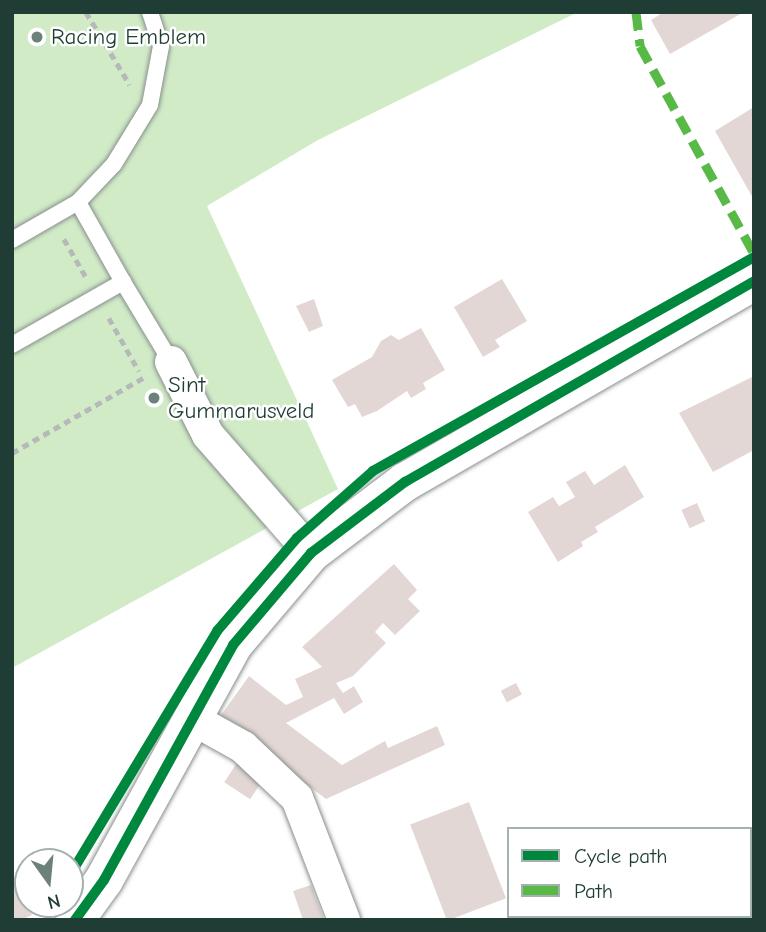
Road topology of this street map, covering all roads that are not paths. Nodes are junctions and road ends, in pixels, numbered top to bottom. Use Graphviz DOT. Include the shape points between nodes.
graph roads {
  1 [pos="150,12"];
  2 [pos="78,202"];
  3 [pos="12,240"];
  4 [pos="754,281"];
  5 [pos="123,282"];
  6 [pos="12,345"];
  7 [pos="172,362"];
  8 [pos="311,553"];
  9 [pos="191,718"];
  10 [pos="75,920"];
  11 [pos="344,920"];
  1 -- 2 [label="lane" via="161,46 149,105 114,164"];
  2 -- 3 [label="lane"];
  2 -- 5 [label="lane"];
  4 -- 8 [label="street" via="405,482"];
  5 -- 6 [label="lane"];
  5 -- 7 [label="lane"];
  7 -- 8 [label="street" via="208,435"];
  8 -- 9 [label="street" via="233,645"];
  9 -- 10 [label="street" via="104,880"];
  9 -- 11 [label="street" via="243,747 297,798"];
}
